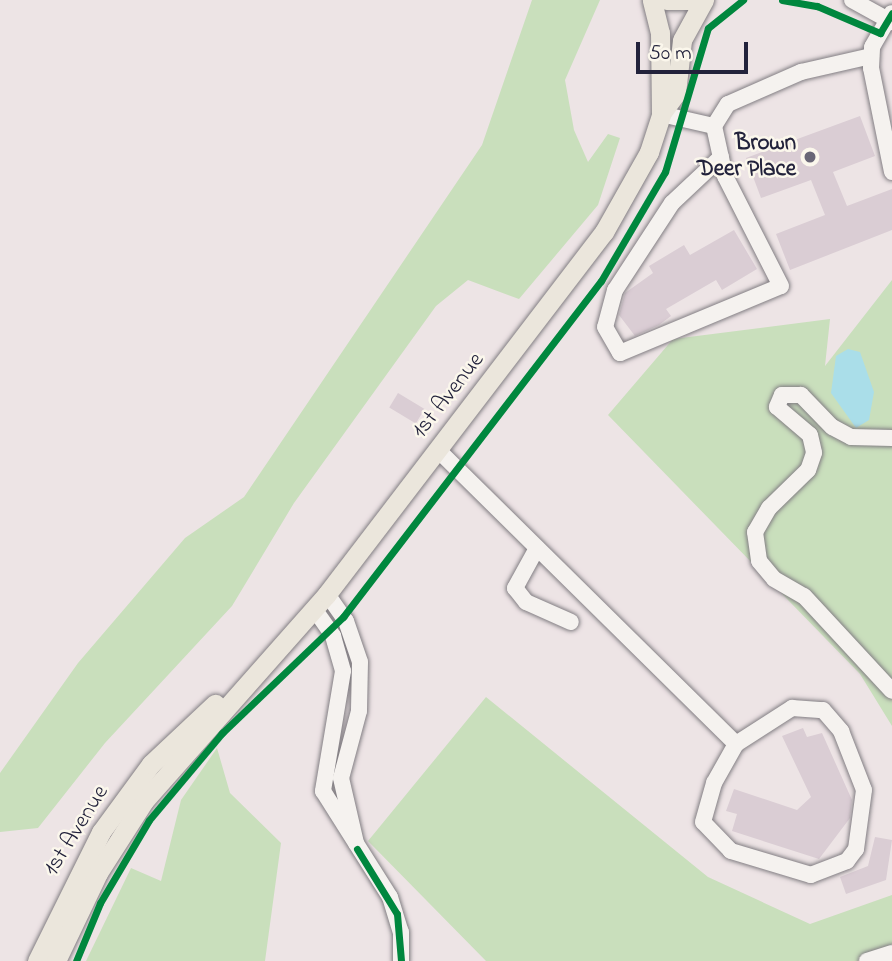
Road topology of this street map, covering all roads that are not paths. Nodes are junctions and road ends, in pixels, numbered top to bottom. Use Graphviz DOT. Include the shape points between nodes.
graph roads {
  1 [pos="652,0"];
  2 [pos="666,0"];
  3 [pos="703,0"];
  4 [pos="852,0"];
  5 [pos="891,18"];
  6 [pos="871,56"];
  7 [pos="661,114"];
  8 [pos="714,126"];
  9 [pos="720,158"];
  10 [pos="892,172"];
  11 [pos="892,438"];
  12 [pos="438,450"];
  13 [pos="537,548"];
  14 [pos="321,602"];
  15 [pos="570,622"];
  16 [pos="241,685"];
  17 [pos="892,691"];
  18 [pos="736,744"];
  19 [pos="892,953"];
  20 [pos="37,961"];
  21 [pos="56,961"];
  22 [pos="401,961"];
  23 [pos="867,961"];
  1 -- 7 [label="main road, 1st Avenue" via="660,33"];
  2 -- 3 [label="main road"];
  3 -- 7 [label="main road, 1st Avenue" via="682,40 676,93"];
  4 -- 5 [label="street"];
  5 -- 6 [label="street"];
  6 -- 8 [label="street" via="801,72 728,104"];
  6 -- 10 [label="street"];
  7 -- 8 [label="street"];
  7 -- 12 [label="main road, 1st Avenue" via="649,152 604,232"];
  8 -- 9 [label="street"];
  9 -- 9 [label="street" via="671,202 615,290 605,327 620,353 781,285"];
  11 -- 17 [label="street" via="851,437 832,427 801,395 782,395 777,407 810,435 814,453 808,470 769,508 755,532 759,561 774,579 804,596"];
  12 -- 13 [label="street"];
  12 -- 14 [label="main road, 1st Avenue"];
  13 -- 15 [label="street" via="514,588 526,602"];
  13 -- 18 [label="street"];
  14 -- 16 [label="main road, 1st Avenue"];
  14 -- 22 [label="street" via="346,621 360,662 359,711 341,778 357,849 397,914"];
  16 -- 20 [label="main road, 1st Avenue" via="177,737 129,793 82,864"];
  16 -- 21 [label="main road, 1st Avenue" via="144,801 92,884"];
  18 -- 18 [label="street" via="781,711 823,710 841,731 864,790 862,830 847,861 797,875 713,839 704,810"];
  19 -- 23 [label="street"];
}
